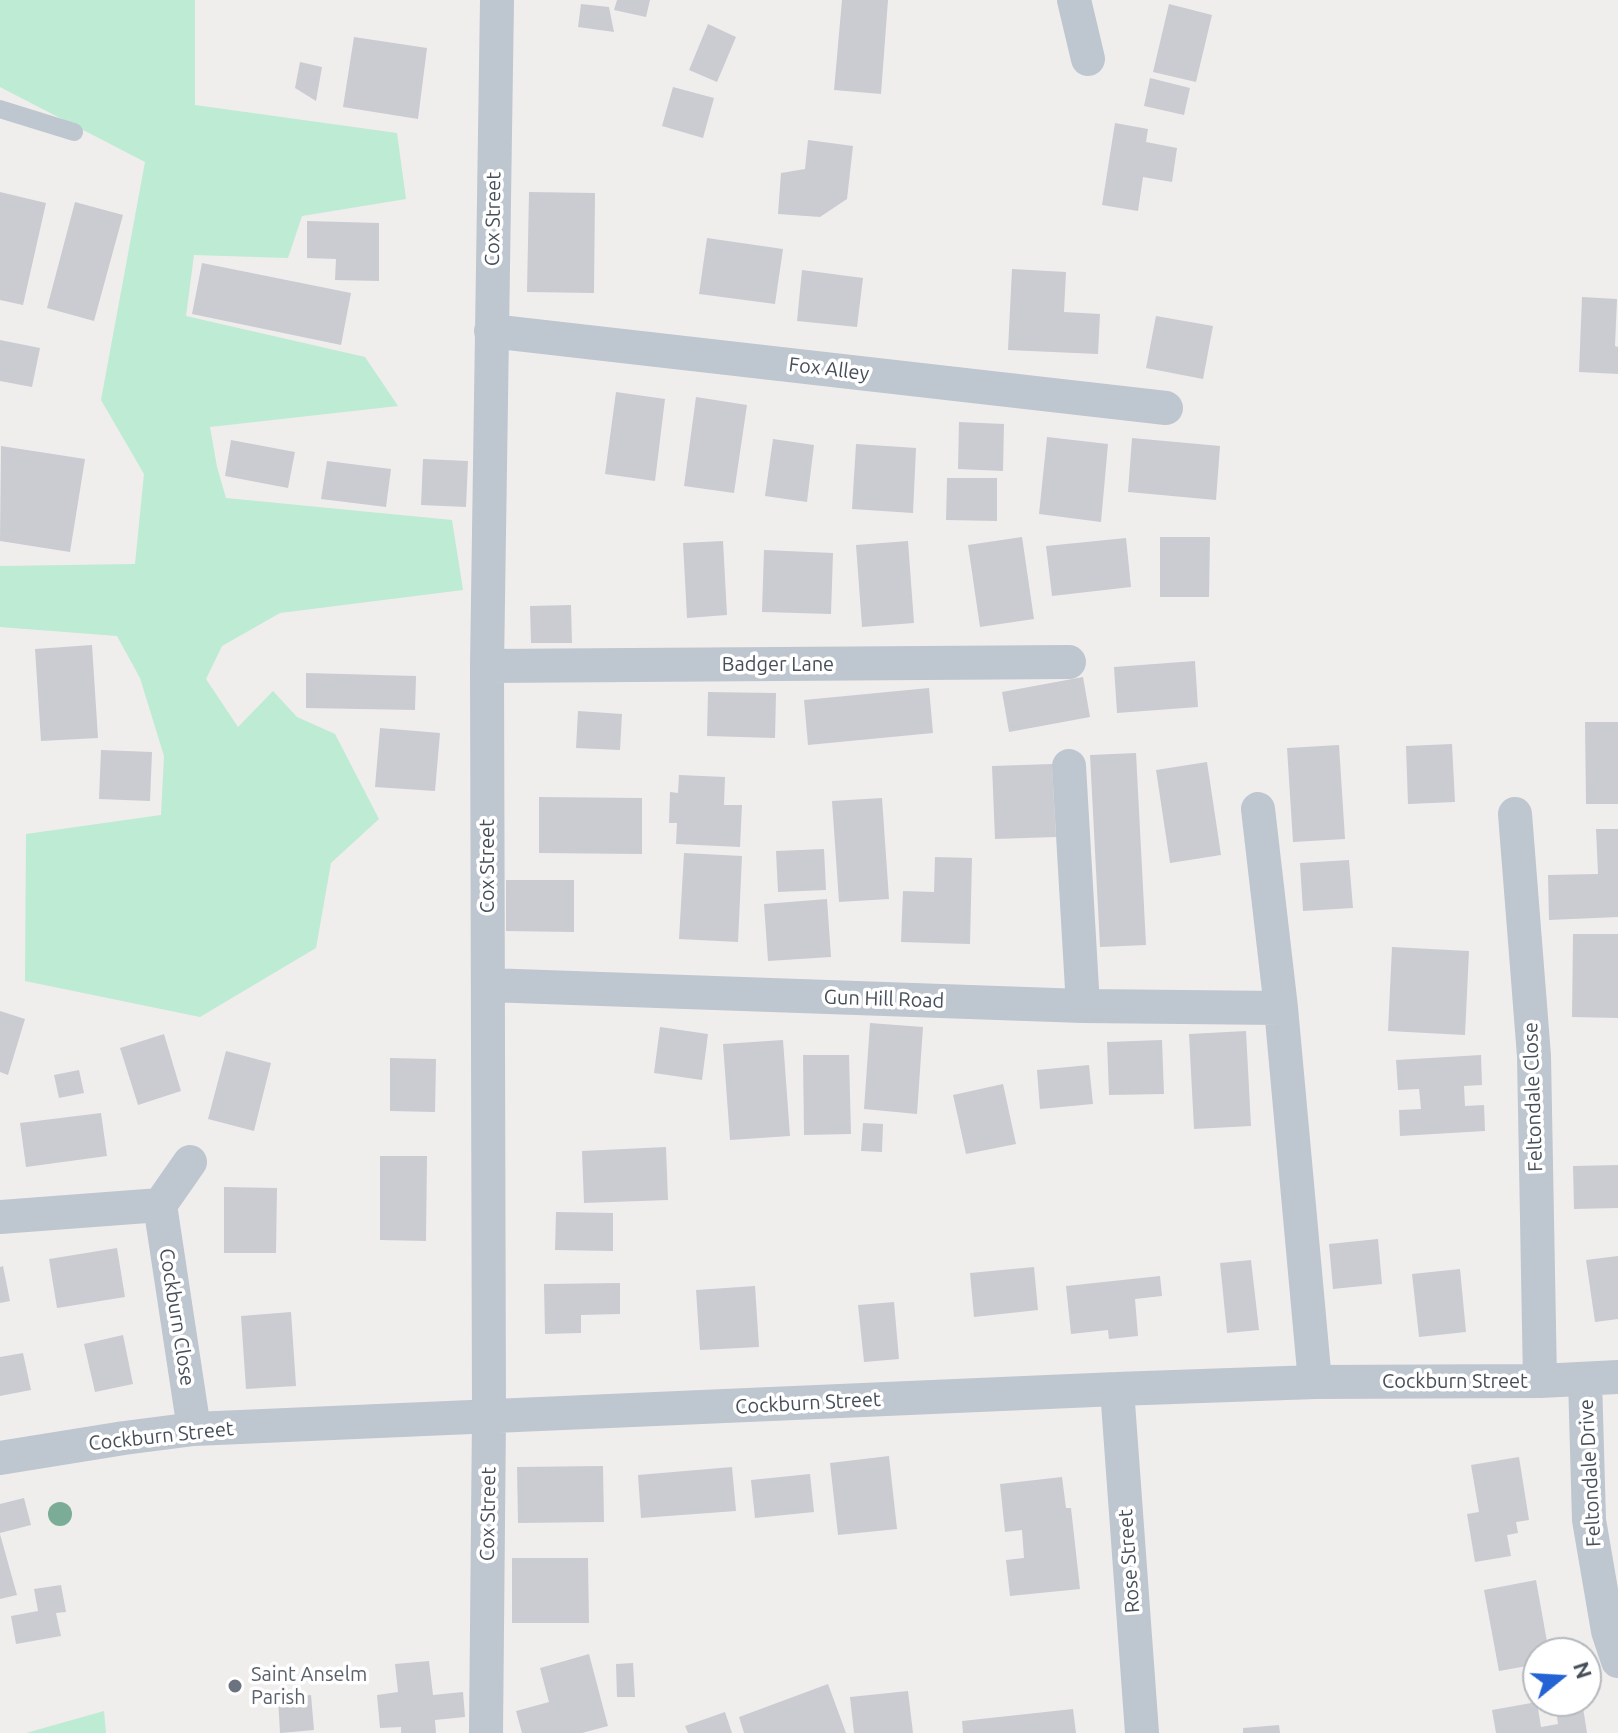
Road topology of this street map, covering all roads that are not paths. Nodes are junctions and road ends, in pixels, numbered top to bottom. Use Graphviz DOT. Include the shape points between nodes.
graph roads {
  1 [pos="497,0"];
  2 [pos="1074,0"];
  3 [pos="1088,59"];
  4 [pos="0,109"];
  5 [pos="74,132"];
  6 [pos="491,331"];
  7 [pos="1166,408"];
  8 [pos="1069,662"];
  9 [pos="487,666"];
  10 [pos="1069,766"];
  11 [pos="1258,809"];
  12 [pos="1515,814"];
  13 [pos="488,985"];
  14 [pos="1083,1006"];
  15 [pos="1281,1008"];
  16 [pos="190,1162"];
  17 [pos="160,1205"];
  18 [pos="0,1217"];
  19 [pos="1602,1378"];
  20 [pos="1540,1381"];
  21 [pos="1315,1382"];
  22 [pos="1117,1389"];
  23 [pos="489,1417"];
  24 [pos="194,1429"];
  25 [pos="0,1458"];
  26 [pos="1618,1661"];
  27 [pos="486,1733"];
  28 [pos="1142,1733"];
  1 -- 6 [label="street, Cox Street"];
  2 -- 3 [label="street"];
  4 -- 5 [label="lane"];
  6 -- 7 [label="street, Fox Alley"];
  6 -- 9 [label="street, Cox Street"];
  8 -- 9 [label="street, Badger Lane"];
  9 -- 13 [label="street, Cox Street"];
  10 -- 14 [label="street"];
  11 -- 15 [label="street"];
  12 -- 20 [label="street, Feltondale Close" via="1534,1056"];
  13 -- 14 [label="street, Gun Hill Road"];
  13 -- 23 [label="street, Cox Street"];
  14 -- 15 [label="street, Gun Hill Road"];
  15 -- 21 [label="street"];
  16 -- 17 [label="street"];
  17 -- 18 [label="street"];
  17 -- 24 [label="street, Cockburn Close"];
  19 -- 20 [label="street, Cockburn Street"];
  19 -- 26 [label="street, Feltondale Drive" via="1589,1520"];
  20 -- 21 [label="street, Cockburn Street"];
  21 -- 22 [label="street, Cockburn Street"];
  22 -- 23 [label="street, Cockburn Street"];
  22 -- 28 [label="street, Rose Street"];
  23 -- 24 [label="street, Cockburn Street"];
  23 -- 27 [label="street, Cox Street"];
  24 -- 25 [label="street, Cockburn Street"];
}
